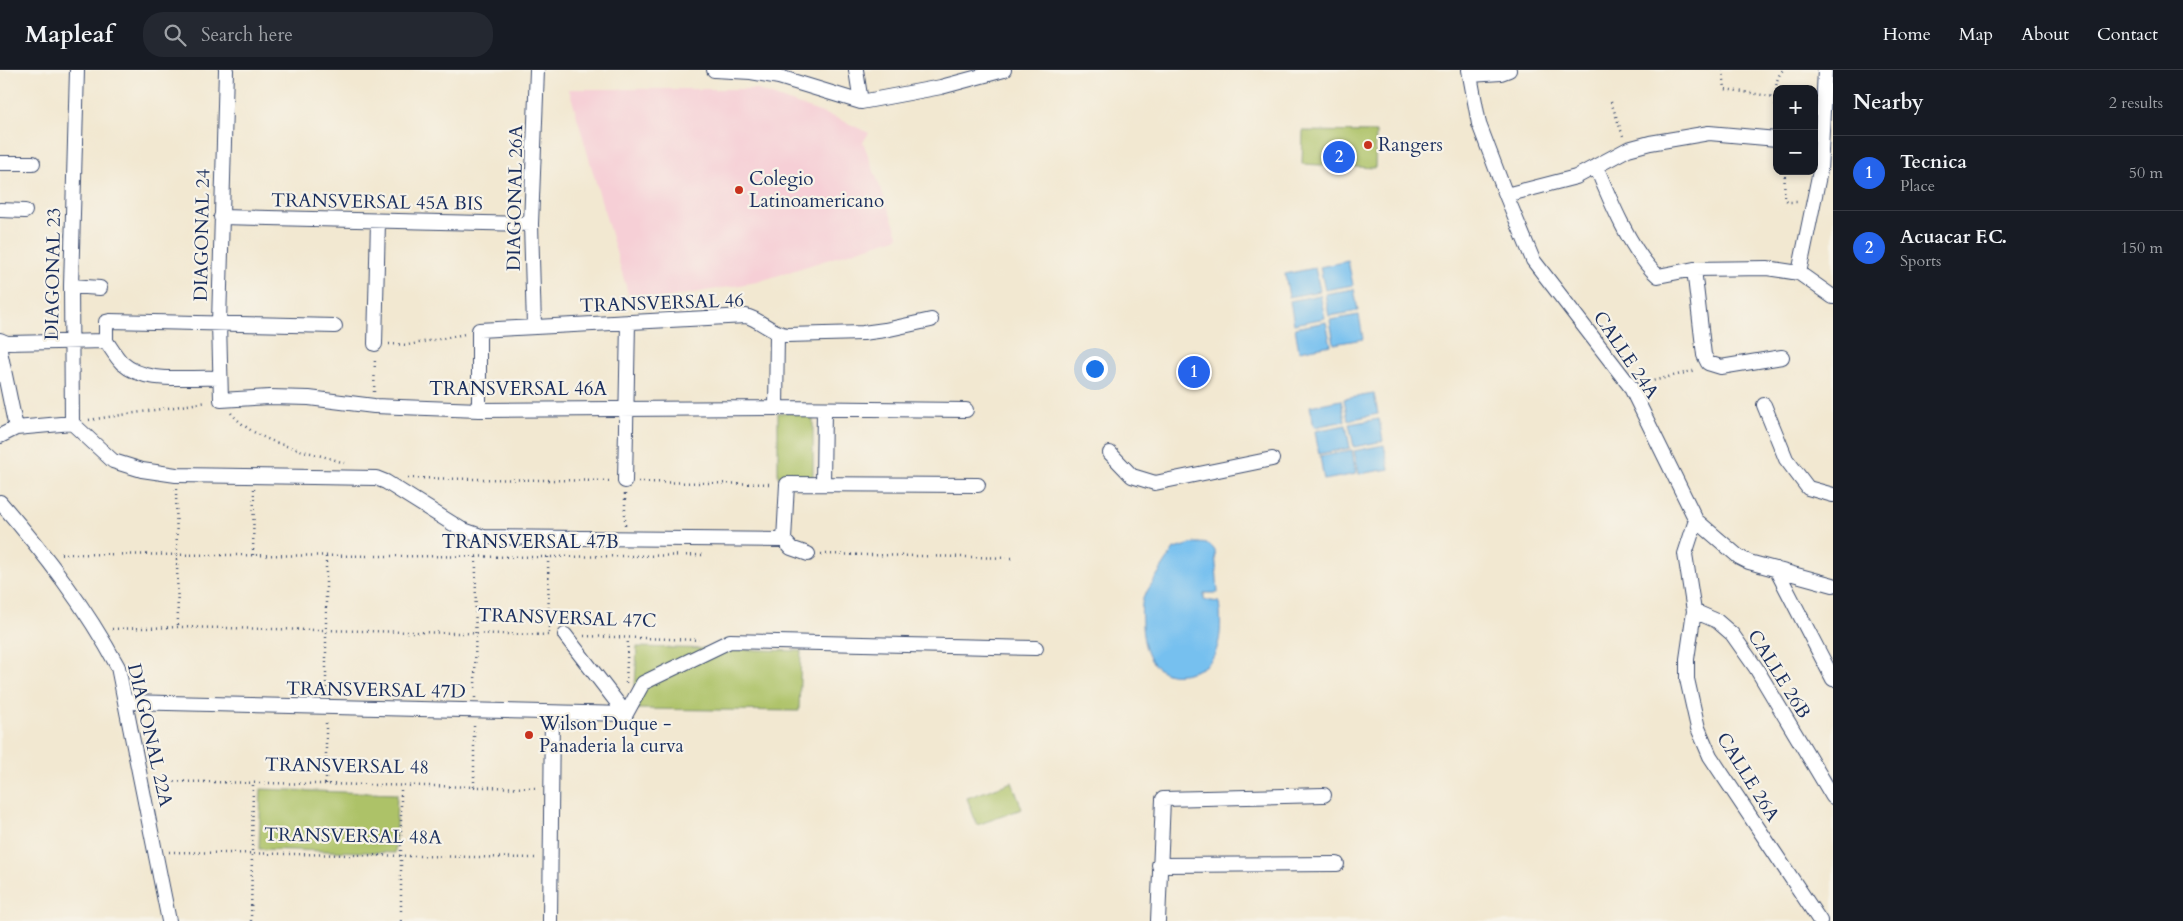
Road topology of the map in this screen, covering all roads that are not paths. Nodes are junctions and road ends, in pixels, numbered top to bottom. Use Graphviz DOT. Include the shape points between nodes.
graph roads {
  1 [pos="77,70"];
  2 [pos="226,70"];
  3 [pos="537,70"];
  4 [pos="714,70"];
  5 [pos="856,70"];
  6 [pos="1004,70"];
  7 [pos="1508,70"];
  8 [pos="1825,70"];
  9 [pos="1469,72"];
  10 [pos="861,102"];
  11 [pos="1773,139"];
  12 [pos="0,163"];
  13 [pos="33,164"];
  14 [pos="1596,166"];
  15 [pos="1506,196"];
  16 [pos="0,210"];
  17 [pos="25,211"];
  18 [pos="221,217"];
  19 [pos="378,221"];
  20 [pos="531,224"];
  21 [pos="1694,269"];
  22 [pos="1799,273"];
  23 [pos="71,286"];
  24 [pos="100,288"];
  25 [pos="1833,297"];
  26 [pos="931,320"];
  27 [pos="628,322"];
  28 [pos="219,323"];
  29 [pos="335,326"];
  30 [pos="534,326"];
  31 [pos="778,334"];
  32 [pos="0,340"];
  33 [pos="106,341"];
  34 [pos="71,342"];
  35 [pos="375,344"];
  36 [pos="0,350"];
  37 [pos="1782,356"];
  38 [pos="219,378"];
  39 [pos="221,400"];
  40 [pos="1764,405"];
  41 [pos="626,408"];
  42 [pos="776,408"];
  43 [pos="824,409"];
  44 [pos="480,410"];
  45 [pos="966,410"];
  46 [pos="72,423"];
  47 [pos="16,428"];
  48 [pos="0,436"];
  49 [pos="1110,453"];
  50 [pos="1272,460"];
  51 [pos="625,482"];
  52 [pos="823,484"];
  53 [pos="978,485"];
  54 [pos="1833,495"];
  55 [pos="0,502"];
  56 [pos="1696,520"];
  57 [pos="784,540"];
  58 [pos="808,554"];
  59 [pos="1776,569"];
  60 [pos="1833,585"];
  61 [pos="1694,611"];
  62 [pos="565,635"];
  63 [pos="1036,648"];
  64 [pos="1833,680"];
  65 [pos="126,702"];
  66 [pos="552,713"];
  67 [pos="626,714"];
  68 [pos="1324,795"];
  69 [pos="1833,797"];
  70 [pos="1338,864"];
  71 [pos="1159,865"];
  72 [pos="169,921"];
  73 [pos="550,921"];
  74 [pos="1158,921"];
  75 [pos="1820,921"];
  1 -- 23 [label="street, DIAGONAL 23"];
  2 -- 18 [label="street, DIAGONAL 24"];
  3 -- 20 [label="street, DIAGONAL 26A"];
  4 -- 10 [label="street" via="779,77"];
  5 -- 10 [label="street"];
  6 -- 10 [label="street" via="941,87"];
  7 -- 9 [label="street" via="1501,73"];
  8 -- 22 [label="street" via="1820,171"];
  9 -- 15 [label="street, CALLE 24A" via="1479,124"];
  11 -- 14 [label="street" via="1709,133 1628,149"];
  12 -- 13 [label="street"];
  14 -- 15 [label="street" via="1576,177"];
  14 -- 21 [label="street" via="1647,267 1658,276"];
  15 -- 56 [label="street, CALLE 24A" via="1533,260 1630,386"];
  16 -- 17 [label="street"];
  18 -- 19 [label="street, TRANSVERSAL 45A BIS"];
  18 -- 28 [label="street, DIAGONAL 24"];
  19 -- 20 [label="street, TRANSVERSAL 45A BIS"];
  19 -- 35 [label="street"];
  20 -- 30 [label="street, DIAGONAL 26A"];
  21 -- 22 [label="street" via="1767,268"];
  21 -- 37 [label="street" via="1704,355 1708,363 1721,367"];
  22 -- 25 [label="street"];
  23 -- 24 [label="street"];
  23 -- 34 [label="street, DIAGONAL 23"];
  26 -- 31 [label="street" via="863,333"];
  27 -- 30 [label="street, TRANSVERSAL 46"];
  27 -- 31 [label="street, TRANSVERSAL 46" via="746,316"];
  27 -- 41 [label="street"];
  28 -- 29 [label="street"];
  28 -- 33 [label="street" via="110,321 104,325"];
  28 -- 38 [label="street, DIAGONAL 24"];
  30 -- 44 [label="street, TRANSVERSAL 46" via="479,330"];
  31 -- 42 [label="street"];
  32 -- 34 [label="street" via="7,343"];
  33 -- 34 [label="street"];
  33 -- 38 [label="street" via="123,364 145,376"];
  34 -- 46 [label="street, DIAGONAL 23"];
  36 -- 47 [label="street"];
  38 -- 39 [label="street, DIAGONAL 24"];
  39 -- 44 [label="street, TRANSVERSAL 46A" via="309,398 374,406"];
  40 -- 54 [label="street" via="1786,459 1808,488"];
  41 -- 42 [label="street, TRANSVERSAL 46A"];
  41 -- 44 [label="street, TRANSVERSAL 46A"];
  41 -- 51 [label="street"];
  42 -- 43 [label="street, TRANSVERSAL 46A"];
  43 -- 45 [label="street, TRANSVERSAL 46A"];
  43 -- 52 [label="street"];
  46 -- 47 [label="street"];
  46 -- 57 [label="street" via="113,461 142,470 176,475 376,478 461,529 484,537"];
  47 -- 48 [label="street"];
  49 -- 50 [label="street" via="1132,476 1155,483"];
  52 -- 53 [label="street"];
  52 -- 57 [label="street" via="786,484"];
  55 -- 65 [label="street, DIAGONAL 22A" via="45,554 97,629 118,667"];
  56 -- 59 [label="street, CALLE 24A" via="1739,557"];
  56 -- 61 [label="street, CALLE 26A" via="1685,554"];
  57 -- 58 [label="street" via="791,548"];
  59 -- 60 [label="street, CALLE 24A"];
  59 -- 64 [label="street"];
  61 -- 69 [label="street, CALLE 26B" via="1717,621 1732,634"];
  61 -- 75 [label="street, CALLE 26A" via="1687,679 1703,743"];
  62 -- 67 [label="street"];
  63 -- 67 [label="street" via="730,642 643,683"];
  65 -- 66 [label="street, TRANSVERSAL 47D"];
  65 -- 72 [label="street, DIAGONAL 22A"];
  66 -- 67 [label="street, TRANSVERSAL 47D"];
  66 -- 73 [label="street"];
  68 -- 71 [label="street" via="1163,799"];
  70 -- 71 [label="street"];
  71 -- 74 [label="street"];
}
